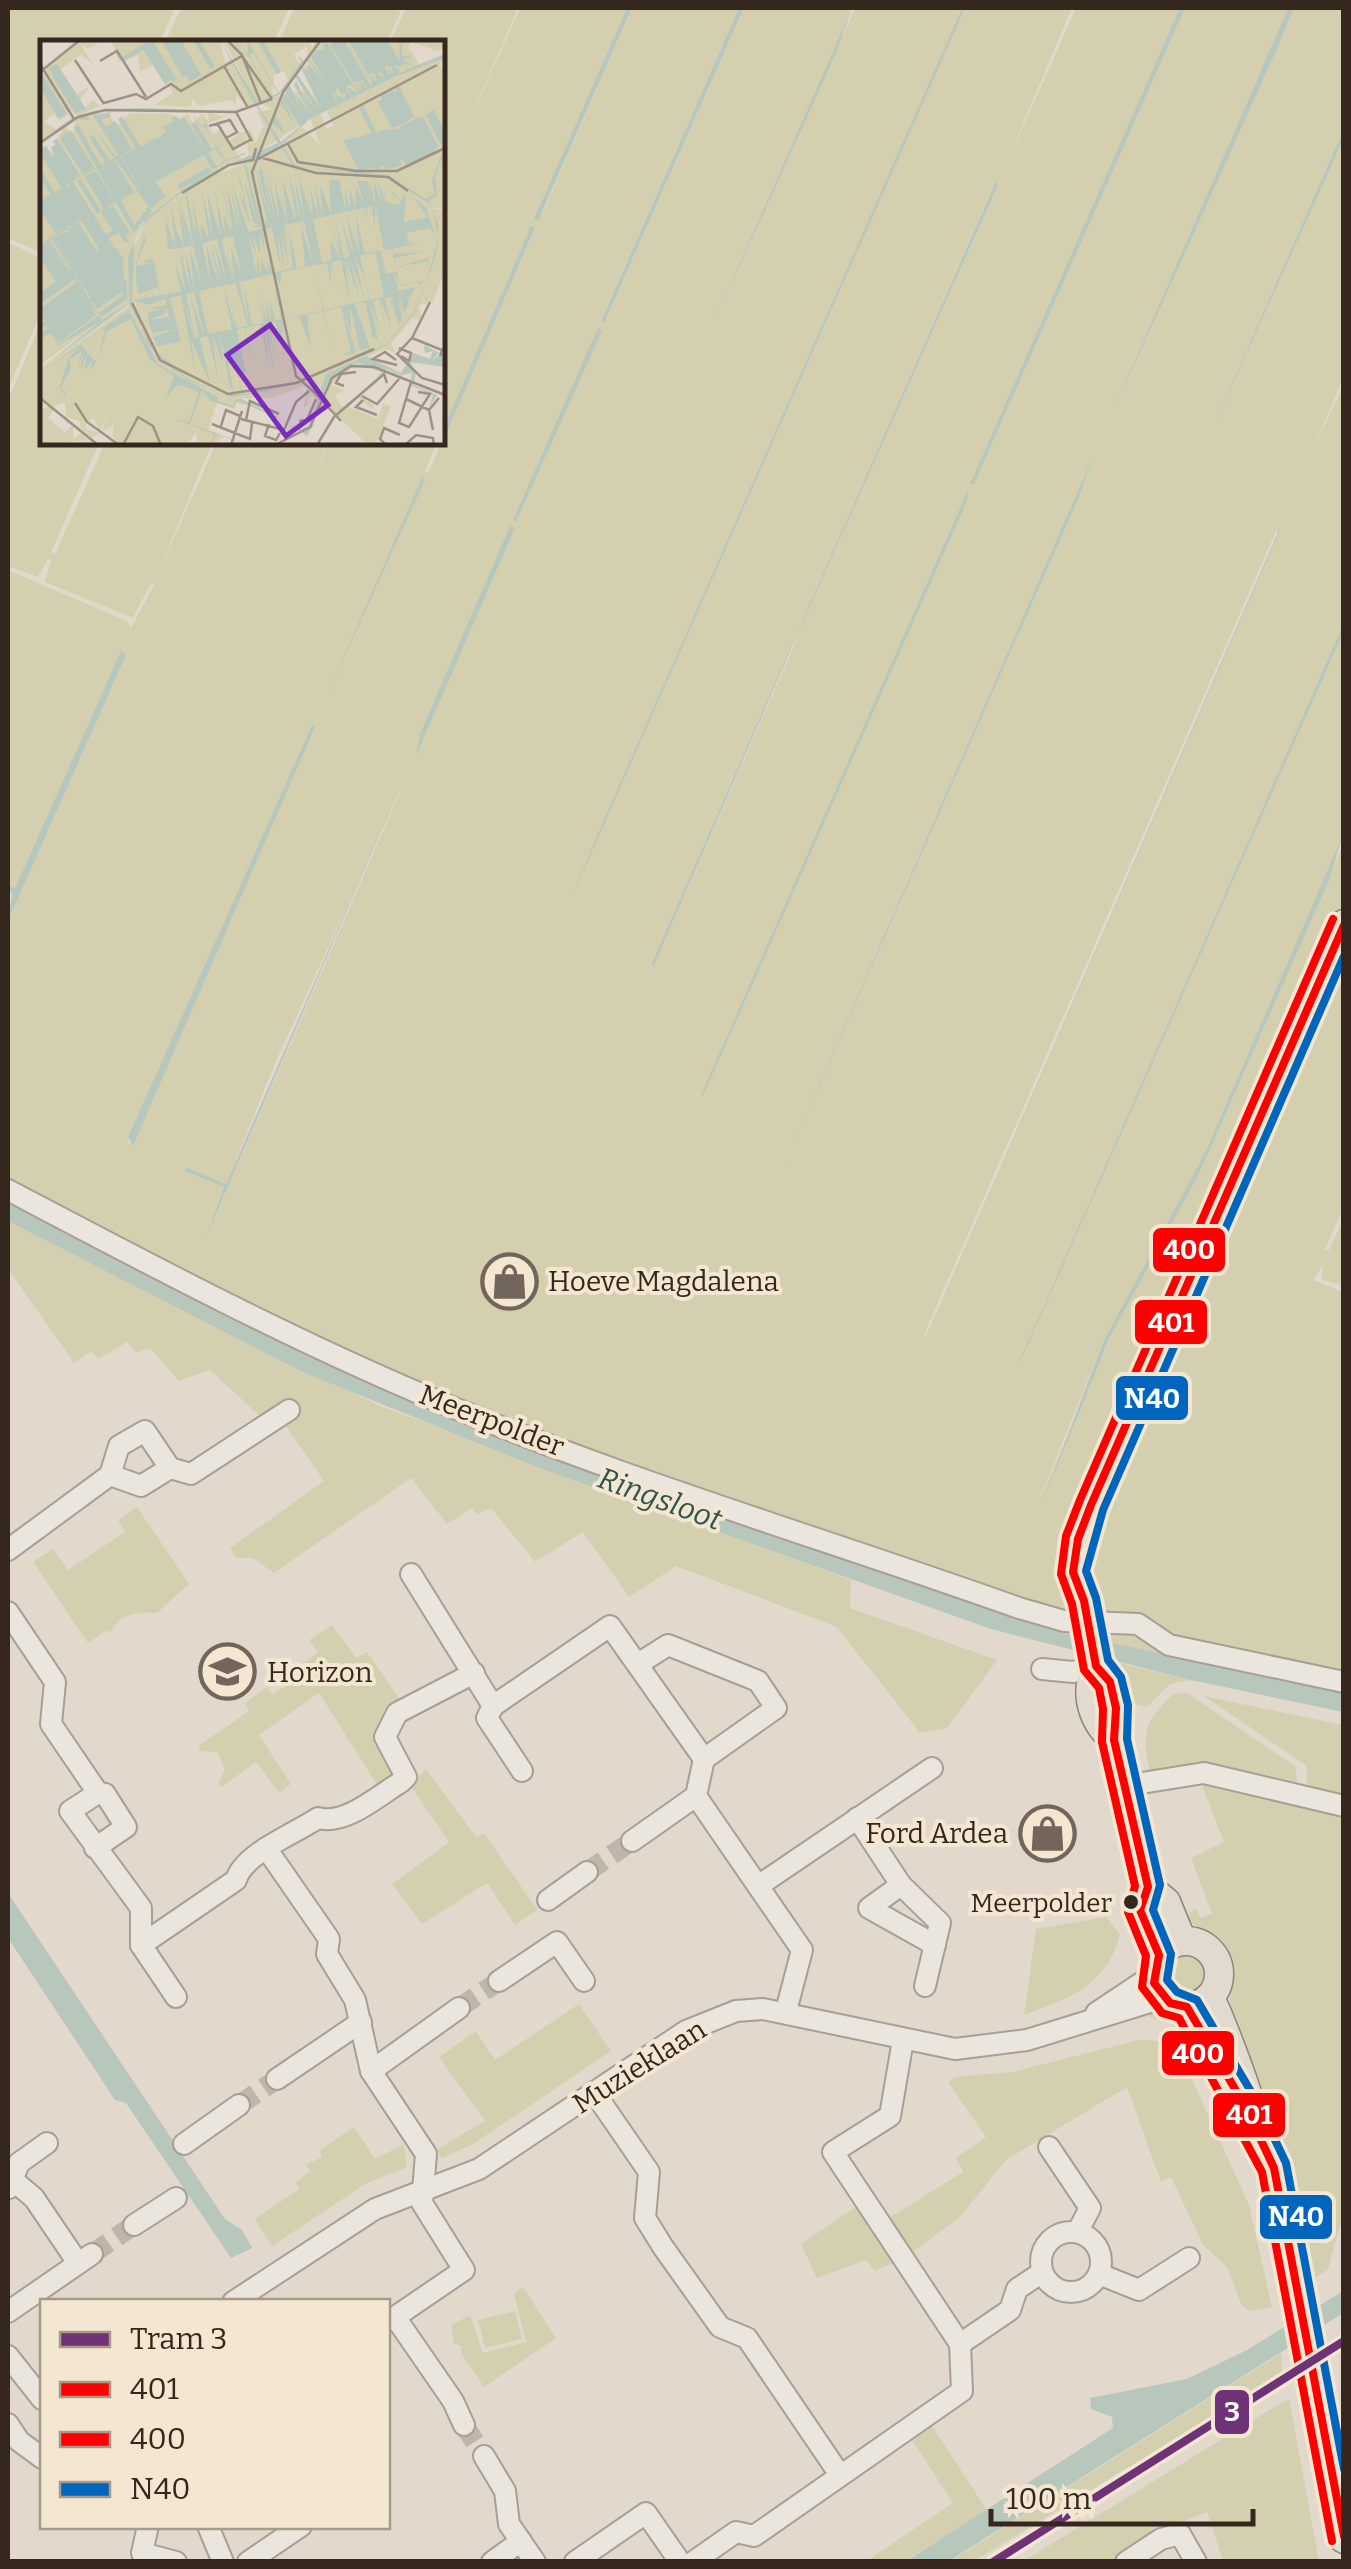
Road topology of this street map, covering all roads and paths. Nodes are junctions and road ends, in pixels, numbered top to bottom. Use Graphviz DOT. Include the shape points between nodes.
graph roads {
  1 [pos="1344,924"];
  2 [pos="8,1190"];
  3 [pos="289,1410"];
  4 [pos="170,1468"];
  5 [pos="110,1475"];
  6 [pos="8,1549"];
  7 [pos="411,1574"];
  8 [pos="8,1612"];
  9 [pos="1091,1638"];
  10 [pos="638,1664"];
  11 [pos="1042,1668"];
  12 [pos="474,1672"];
  13 [pos="1344,1682"];
  14 [pos="493,1706"];
  15 [pos="704,1759"];
  16 [pos="932,1768"];
  17 [pos="522,1771"];
  18 [pos="1124,1786"];
  19 [pos="98,1793"];
  20 [pos="696,1796"];
  21 [pos="1344,1806"];
  22 [pos="857,1818"];
  23 [pos="632,1841"];
  24 [pos="95,1848"];
  25 [pos="266,1848"];
  26 [pos="587,1872"];
  27 [pos="901,1884"];
  28 [pos="758,1886"];
  29 [pos="548,1900"];
  30 [pos="141,1945"];
  31 [pos="935,1945"];
  32 [pos="1176,1979"];
  33 [pos="499,1981"];
  34 [pos="584,1981"];
  35 [pos="925,1986"];
  36 [pos="176,1997"];
  37 [pos="459,2008"];
  38 [pos="786,2012"];
  39 [pos="362,2022"];
  40 [pos="903,2040"];
  41 [pos="371,2071"];
  42 [pos="277,2079"];
  43 [pos="594,2092"];
  44 [pos="239,2105"];
  45 [pos="47,2142"];
  46 [pos="184,2144"];
  47 [pos="1049,2147"];
  48 [pos="10,2183"];
  49 [pos="426,2188"];
  50 [pos="176,2198"];
  51 [pos="134,2226"];
  52 [pos="1078,2231"];
  53 [pos="1189,2258"];
  54 [pos="1042,2273"];
  55 [pos="1100,2274"];
  56 [pos="238,2299"];
  57 [pos="8,2312"];
  58 [pos="960,2344"];
  59 [pos="8,2356"];
  60 [pos="40,2396"];
  61 [pos="8,2424"];
  62 [pos="464,2425"];
  63 [pos="484,2456"];
  64 [pos="40,2457"];
  65 [pos="840,2475"];
  66 [pos="147,2529"];
  67 [pos="209,2529"];
  68 [pos="298,2529"];
  69 [pos="1344,2540"];
  70 [pos="521,2541"];
  71 [pos="176,2562"];
  72 [pos="223,2562"];
  73 [pos="248,2562"];
  74 [pos="492,2562"];
  75 [pos="535,2562"];
  76 [pos="575,2562"];
  77 [pos="680,2562"];
  78 [pos="693,2562"];
  79 [pos="1126,2562"];
  80 [pos="1196,2562"];
  1 -- 9 [label="main road" via="1110,1467 1107,1514 1094,1545"];
  2 -- 9 [label="street, Meerpolder" via="422,1395 1064,1621"];
  3 -- 4 [label="street" via="191,1474"];
  4 -- 5 [label="street" via="141,1486"];
  4 -- 5 [label="street" via="145,1431 119,1446"];
  5 -- 6 [label="street"];
  7 -- 12 [label="street"];
  8 -- 19 [label="street" via="55,1682 52,1724"];
  9 -- 11 [label="street, Meerpolder" via="1072,1672"];
  9 -- 13 [label="street, Meerpolder" via="1138,1624 1170,1645"];
  9 -- 18 [label="main road" via="1116,1708 1114,1740"];
  10 -- 14 [label="street" via="610,1626"];
  10 -- 15 [label="street"];
  10 -- 15 [label="street" via="668,1644 758,1681 776,1708"];
  12 -- 14 [label="street"];
  12 -- 25 [label="street" via="397,1714 385,1737 406,1776 400,1782 348,1814 318,1818"];
  14 -- 17 [label="street" via="487,1718"];
  15 -- 20 [label="street"];
  16 -- 22 [label="street"];
  18 -- 21 [label="street" via="1204,1773"];
  18 -- 32 [label="main road" via="1148,1887 1140,1910"];
  19 -- 24 [label="street" via="70,1811"];
  19 -- 24 [label="street" via="126,1827"];
  20 -- 23 [label="street"];
  20 -- 28 [label="street"];
  22 -- 27 [label="street"];
  22 -- 28 [label="street"];
  24 -- 30 [label="street" via="141,1908"];
  25 -- 30 [label="street" via="240,1867 236,1880"];
  25 -- 39 [label="street" via="330,1939 327,1954"];
  26 -- 29 [label="street"];
  27 -- 31 [label="street" via="940,1923"];
  27 -- 31 [label="street" via="869,1908"];
  28 -- 38 [label="street" via="802,1950"];
  30 -- 36 [label="street"];
  31 -- 35 [label="street"];
  32 -- 40 [label="street, Muzieklaan" via="1058,2032 999,2046 955,2049"];
  32 -- 69 [label="main road" via="1224,2076 1253,2113 1274,2168"];
  33 -- 34 [label="street" via="557,1942"];
  37 -- 41 [label="street"];
  38 -- 40 [label="street, Muzieklaan"];
  38 -- 43 [label="street, Muzieklaan" via="721,2015"];
  39 -- 41 [label="street"];
  39 -- 42 [label="street"];
  40 -- 58 [label="street" via="890,2116 833,2152"];
  41 -- 49 [label="street" via="426,2154"];
  43 -- 49 [label="street, Muzieklaan" via="479,2169"];
  43 -- 65 [label="street" via="649,2172 645,2218 663,2247 720,2327 748,2338"];
  44 -- 46 [label="street"];
  45 -- 48 [label="street" via="19,2163"];
  47 -- 52 [label="street" via="1090,2208"];
  48 -- 57 [label="street" via="34,2198 85,2258"];
  49 -- 56 [label="street, Muzieklaan" via="340,2228"];
  49 -- 62 [label="street" via="422,2203 464,2270 395,2316"];
  50 -- 51 [label="street"];
  52 -- 54 [label="street" via="1056,2234 1042,2250"];
  52 -- 55 [label="street" via="1099,2248"];
  53 -- 55 [label="street" via="1139,2290"];
  54 -- 55 [label="street" via="1060,2291 1083,2290"];
  54 -- 58 [label="street" via="1017,2289 1010,2310"];
  58 -- 65 [label="street" via="962,2391"];
  59 -- 60 [label="street"];
  61 -- 64 [label="street"];
  63 -- 70 [label="street" via="505,2491 510,2524"];
  65 -- 78 [label="street" via="754,2536 736,2532"];
  66 -- 71 [label="street" via="142,2553"];
  67 -- 72 [label="street"];
  68 -- 73 [label="street"];
  70 -- 74 [label="street"];
  70 -- 75 [label="street"];
  76 -- 77 [label="street" via="646,2514"];
  79 -- 80 [label="street" via="1180,2534"];
}
